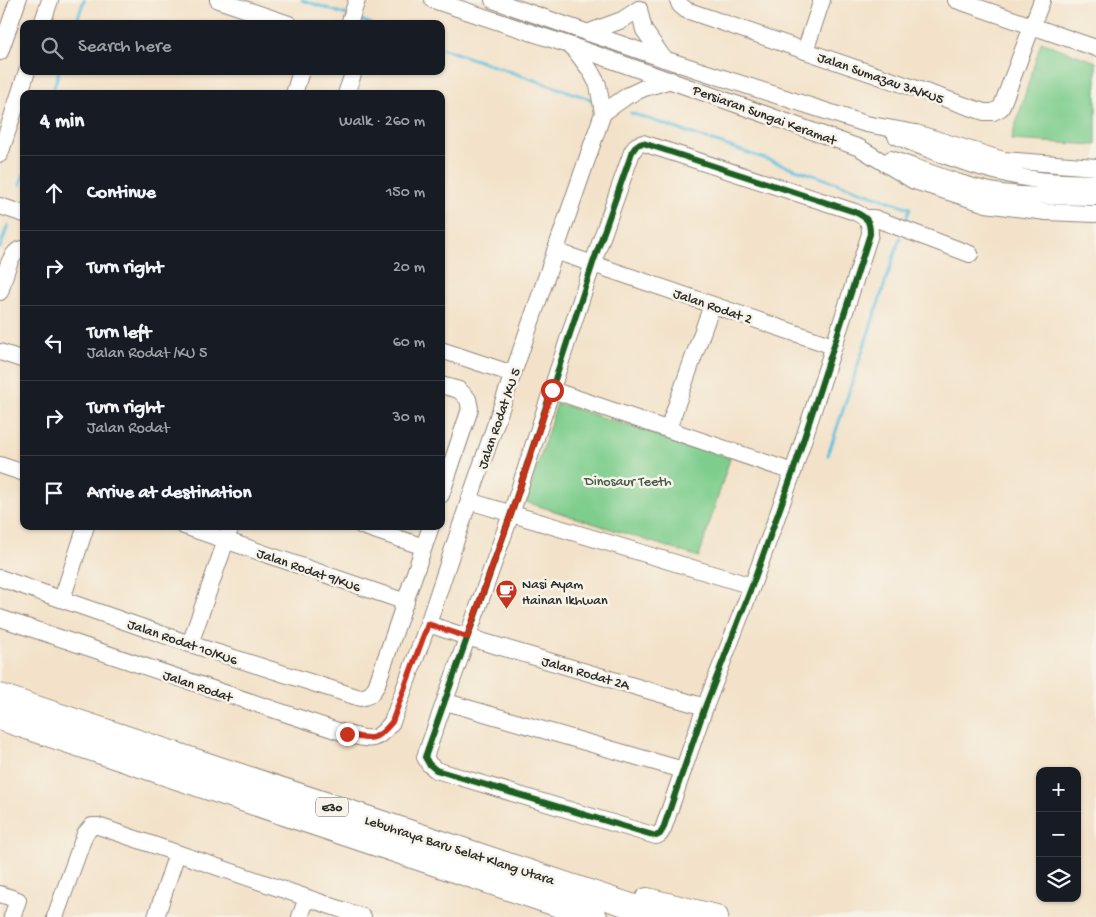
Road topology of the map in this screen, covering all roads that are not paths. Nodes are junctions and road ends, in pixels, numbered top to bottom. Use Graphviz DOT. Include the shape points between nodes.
graph roads {
  1 [pos="18,0"];
  2 [pos="50,0"];
  3 [pos="218,0"];
  4 [pos="433,0"];
  5 [pos="493,0"];
  6 [pos="822,0"];
  7 [pos="956,0"];
  8 [pos="1042,0"];
  9 [pos="679,2"];
  10 [pos="640,4"];
  11 [pos="43,20"];
  12 [pos="277,20"];
  13 [pos="1033,26"];
  14 [pos="587,32"];
  15 [pos="2,42"];
  16 [pos="572,46"];
  17 [pos="1096,48"];
  18 [pos="805,51"];
  19 [pos="664,59"];
  20 [pos="26,75"];
  21 [pos="300,75"];
  22 [pos="353,75"];
  23 [pos="671,80"];
  24 [pos="21,90"];
  25 [pos="295,90"];
  26 [pos="347,90"];
  27 [pos="20,92"];
  28 [pos="602,113"];
  29 [pos="868,124"];
  30 [pos="860,148"];
  31 [pos="0,152"];
  32 [pos="1096,167"];
  33 [pos="1096,183"];
  34 [pos="1096,197"];
  35 [pos="0,206"];
  36 [pos="20,213"];
  37 [pos="1096,214"];
  38 [pos="867,218"];
  39 [pos="20,249"];
  40 [pos="555,251"];
  41 [pos="970,254"];
  42 [pos="592,263"];
  43 [pos="0,292"];
  44 [pos="712,304"];
  45 [pos="833,346"];
  46 [pos="445,351"];
  47 [pos="0,352"];
  48 [pos="20,359"];
  49 [pos="513,374"];
  50 [pos="445,386"];
  51 [pos="552,390"];
  52 [pos="668,429"];
  53 [pos="0,465"];
  54 [pos="20,472"];
  55 [pos="792,472"];
  56 [pos="445,483"];
  57 [pos="469,501"];
  58 [pos="511,514"];
  59 [pos="85,530"];
  60 [pos="209,530"];
  61 [pos="374,530"];
  62 [pos="430,530"];
  63 [pos="228,533"];
  64 [pos="424,547"];
  65 [pos="0,578"];
  66 [pos="752,586"];
  67 [pos="62,599"];
  68 [pos="406,602"];
  69 [pos="0,618"];
  70 [pos="428,624"];
  71 [pos="467,637"];
  72 [pos="190,644"];
  73 [pos="0,696"];
  74 [pos="446,702"];
  75 [pos="705,707"];
  76 [pos="0,718"];
  77 [pos="392,722"];
  78 [pos="683,770"];
  79 [pos="177,853"];
  80 [pos="412,857"];
  81 [pos="545,878"];
  82 [pos="0,894"];
  83 [pos="307,898"];
  84 [pos="12,917"];
  85 [pos="55,917"];
  86 [pos="156,917"];
  87 [pos="300,917"];
  88 [pos="363,917"];
  89 [pos="572,917"];
  90 [pos="595,917"];
  91 [pos="664,917"];
  92 [pos="716,917"];
  1 -- 15 [label="street"];
  2 -- 11 [label="street"];
  3 -- 12 [label="street"];
  4 -- 16 [label="street, Persiaran Sungai Keramat"];
  5 -- 14 [label="street, Persiaran Sungai Keramat"];
  6 -- 18 [label="street"];
  7 -- 13 [label="street"];
  8 -- 13 [label="street, Jalan Sumazau 3A/KU5"];
  9 -- 18 [label="street, Jalan Sumazau 3A/KU5" via="686,10"];
  10 -- 14 [label="street" via="622,20"];
  10 -- 19 [label="street" via="644,30"];
  13 -- 17 [label="street"];
  13 -- 18 [label="street, Jalan Sumazau 3A/KU5" via="1001,108 993,112 984,112"];
  14 -- 19 [label="street, Persiaran Sungai Keramat"];
  16 -- 23 [label="street, Persiaran Sungai Keramat"];
  16 -- 28 [label="street" via="598,85"];
  19 -- 29 [label="street, Persiaran Sungai Keramat"];
  20 -- 24 [label="street"];
  21 -- 25 [label="street"];
  22 -- 26 [label="street"];
  23 -- 28 [label="street" via="627,96"];
  23 -- 30 [label="street, Persiaran Sungai Keramat"];
  27 -- 31 [label="street"];
  28 -- 40 [label="street, Jalan Rodat /KU 5"];
  29 -- 32 [label="street, Persiaran Sungai Keramat" via="916,133 1003,160"];
  29 -- 33 [label="street" via="934,153 996,172 1040,180"];
  30 -- 34 [label="street" via="1000,193"];
  30 -- 37 [label="street, Persiaran Sungai Keramat" via="914,181 986,204 1046,212"];
  35 -- 36 [label="street"];
  38 -- 41 [label="street"];
  38 -- 42 [label="street" via="644,143 637,145 632,152"];
  38 -- 45 [label="street" via="870,234"];
  39 -- 43 [label="street" via="14,253"];
  40 -- 42 [label="street, Jalan Rodat 2"];
  40 -- 49 [label="street, Jalan Rodat /KU 5"];
  42 -- 44 [label="street, Jalan Rodat 2"];
  42 -- 51 [label="street"];
  44 -- 45 [label="street, Jalan Rodat 2"];
  44 -- 52 [label="street"];
  45 -- 55 [label="street"];
  46 -- 49 [label="street"];
  47 -- 48 [label="street"];
  49 -- 57 [label="street, Jalan Rodat /KU 5"];
  50 -- 56 [label="street" via="459,390 468,399 470,409"];
  51 -- 52 [label="street"];
  51 -- 58 [label="street"];
  52 -- 55 [label="street"];
  53 -- 54 [label="street"];
  55 -- 66 [label="street"];
  57 -- 58 [label="street"];
  57 -- 70 [label="street, Jalan Rodat /KU 5"];
  58 -- 66 [label="street"];
  58 -- 71 [label="street"];
  59 -- 67 [label="street"];
  60 -- 63 [label="street, Jalan Rodat 9/KU6"];
  61 -- 64 [label="street"];
  62 -- 64 [label="street"];
  63 -- 68 [label="street, Jalan Rodat 9/KU6"];
  63 -- 72 [label="street"];
  64 -- 68 [label="street"];
  65 -- 67 [label="street, Jalan Rodat 10/KU6"];
  66 -- 75 [label="street"];
  67 -- 72 [label="street, Jalan Rodat 10/KU6"];
  68 -- 72 [label="street, Jalan Rodat 10/KU6" via="373,694 367,697 351,696"];
  69 -- 77 [label="street, Jalan Rodat" via="347,734 367,739 383,734"];
  70 -- 71 [label="street, Jalan Rodat 2A"];
  70 -- 77 [label="street, Jalan Rodat /KU 5"];
  71 -- 74 [label="street"];
  71 -- 75 [label="street, Jalan Rodat 2A"];
  73 -- 81 [label="highway, Lebuhraya Baru Selat Klang Utara / E30"];
  74 -- 78 [label="street"];
  74 -- 78 [label="street" via="425,758 432,767 656,836 663,829"];
  75 -- 78 [label="street"];
  76 -- 80 [label="highway, Lebuhraya Baru Selat Klang Utara / E30"];
  79 -- 83 [label="street"];
  79 -- 85 [label="street" via="92,826 85,834"];
  79 -- 86 [label="street"];
  80 -- 89 [label="highway"];
  80 -- 90 [label="highway, Lebuhraya Baru Selat Klang Utara / E30"];
  81 -- 91 [label="highway, Lebuhraya Baru Selat Klang Utara / E30"];
  81 -- 92 [label="highway"];
  82 -- 84 [label="street" via="18,900"];
  83 -- 87 [label="street"];
  83 -- 88 [label="street"];
}
